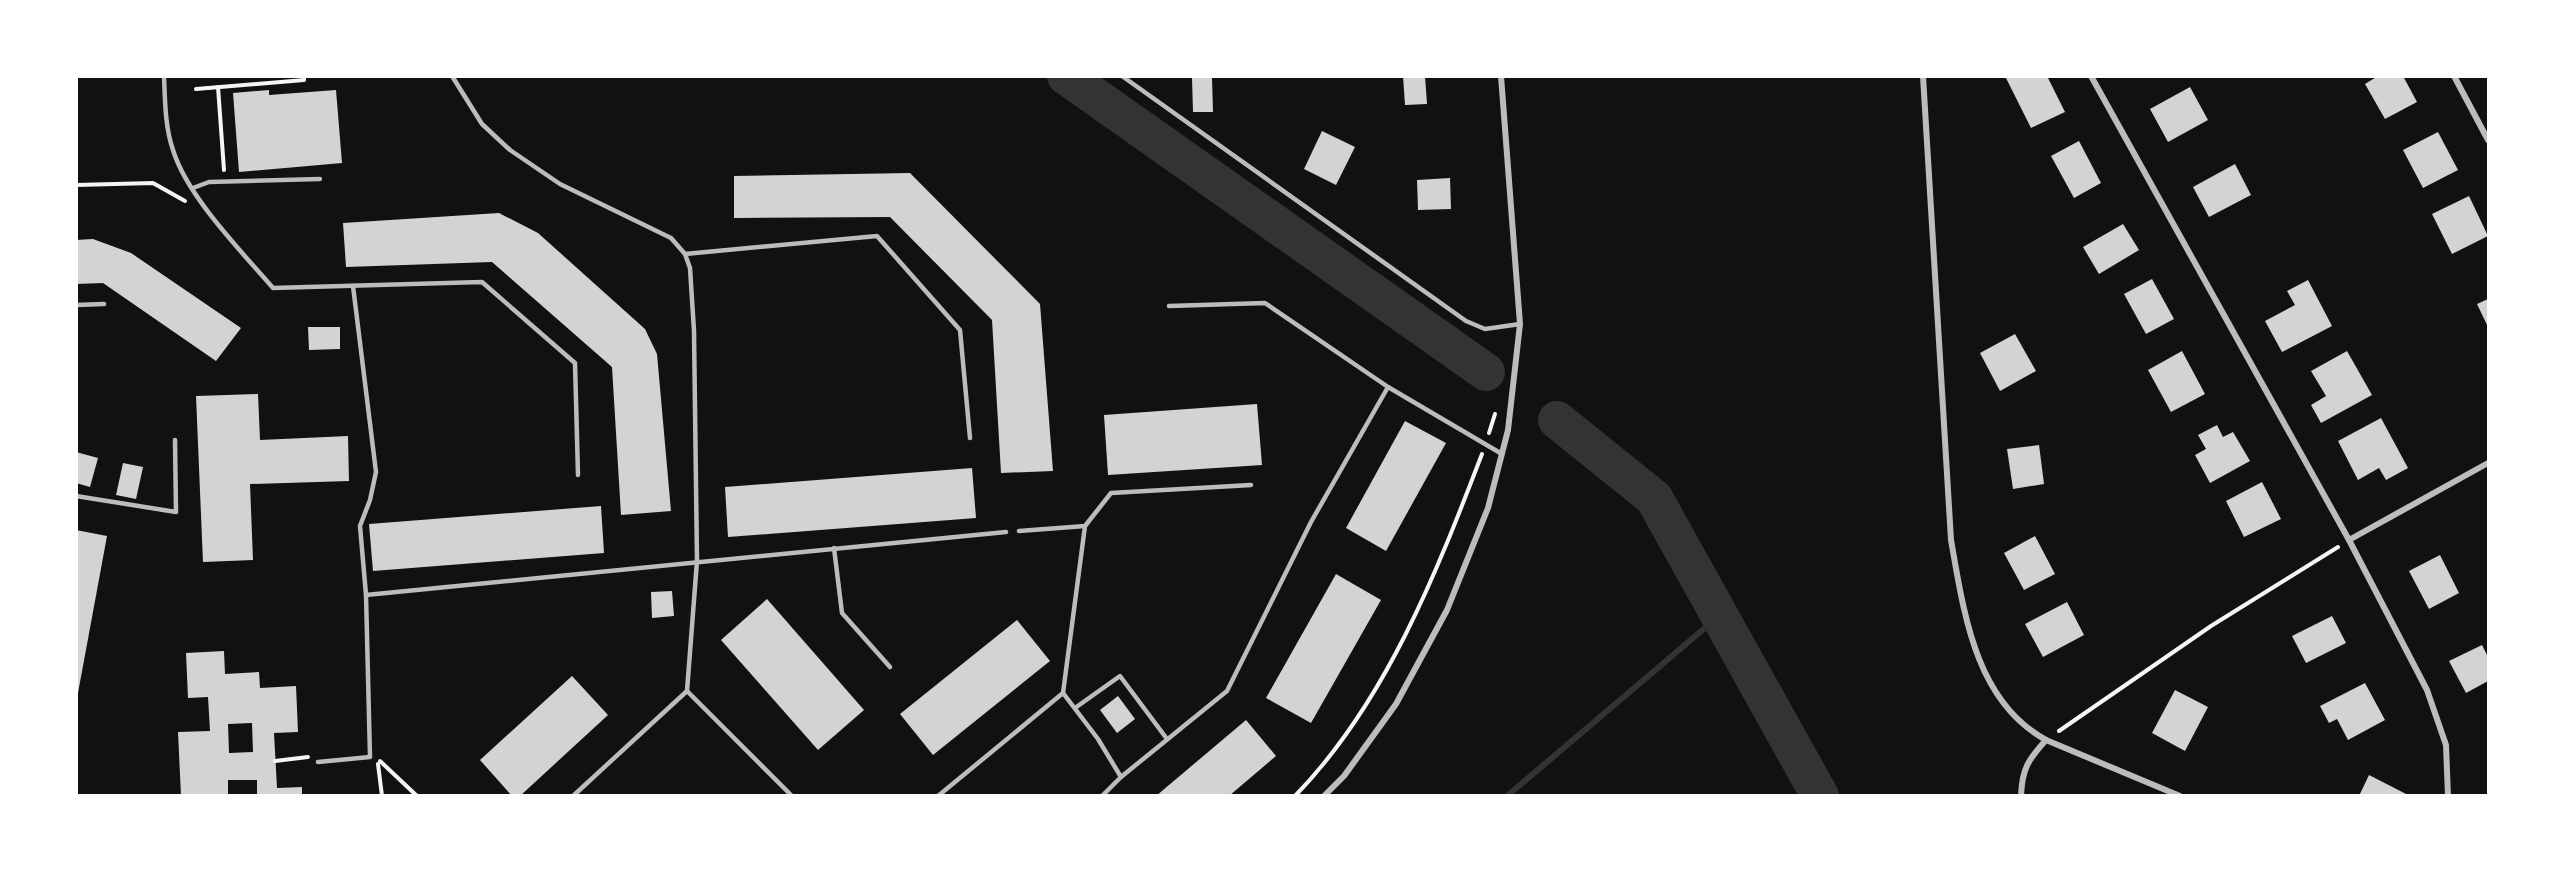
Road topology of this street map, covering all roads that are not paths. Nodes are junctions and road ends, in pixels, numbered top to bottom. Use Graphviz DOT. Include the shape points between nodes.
graph roads {
  1 [pos="164,76"];
  2 [pos="452,76"];
  3 [pos="1122,76"];
  4 [pos="1501,76"];
  5 [pos="1923,76"];
  6 [pos="2091,76"];
  7 [pos="2454,76"];
  8 [pos="2488,140"];
  9 [pos="320,179"];
  10 [pos="193,188"];
  11 [pos="685,254"];
  12 [pos="353,286"];
  13 [pos="104,304"];
  14 [pos="76,305"];
  15 [pos="1169,306"];
  16 [pos="1520,324"];
  17 [pos="1388,387"];
  18 [pos="970,438"];
  19 [pos="175,440"];
  20 [pos="1502,454"];
  21 [pos="2488,463"];
  22 [pos="578,475"];
  23 [pos="1251,486"];
  24 [pos="76,496"];
  25 [pos="1085,526"];
  26 [pos="1019,531"];
  27 [pos="1006,532"];
  28 [pos="2349,540"];
  29 [pos="834,548"];
  30 [pos="697,561"];
  31 [pos="366,595"];
  32 [pos="890,667"];
  33 [pos="687,691"];
  34 [pos="1064,693"];
  35 [pos="1075,708"];
  36 [pos="1167,739"];
  37 [pos="2046,740"];
  38 [pos="318,762"];
  39 [pos="1121,777"];
  40 [pos="573,795"];
  41 [pos="792,795"];
  42 [pos="938,795"];
  43 [pos="1102,795"];
  44 [pos="1324,795"];
  45 [pos="2021,795"];
  46 [pos="2180,795"];
  47 [pos="2448,795"];
  1 -- 10 [label="lane" via="173,151"];
  2 -- 11 [label="lane" via="482,124 510,150 560,184 671,238"];
  3 -- 16 [label="lane" via="1466,321 1485,329"];
  4 -- 16 [label="street"];
  5 -- 37 [label="street" via="1951,540 1963,610 1983,671 2004,706 2025,729"];
  6 -- 28 [label="street"];
  7 -- 8 [label="street"];
  9 -- 10 [label="lane" via="209,182"];
  10 -- 12 [label="lane" via="273,288"];
  11 -- 18 [label="lane" via="877,236 960,330"];
  11 -- 30 [label="lane" via="690,268 694,331"];
  12 -- 22 [label="lane" via="482,282 574,363"];
  12 -- 31 [label="lane" via="376,472 360,526"];
  13 -- 14 [label="lane"];
  15 -- 17 [label="lane" via="1265,303"];
  16 -- 20 [label="street"];
  17 -- 20 [label="lane"];
  17 -- 36 [label="lane" via="1311,522 1227,691"];
  19 -- 24 [label="lane" via="176,512"];
  20 -- 44 [label="street" via="1488,508 1447,610 1396,704 1344,776"];
  21 -- 28 [label="street"];
  23 -- 25 [label="lane" via="1111,493"];
  25 -- 26 [label="lane"];
  25 -- 34 [label="lane"];
  27 -- 29 [label="lane"];
  28 -- 47 [label="street" via="2427,690 2446,745"];
  29 -- 30 [label="lane"];
  29 -- 32 [label="lane" via="842,613"];
  30 -- 31 [label="lane"];
  30 -- 33 [label="lane"];
  31 -- 38 [label="lane" via="370,757"];
  33 -- 40 [label="lane"];
  33 -- 41 [label="lane"];
  34 -- 35 [label="lane"];
  34 -- 42 [label="lane"];
  35 -- 36 [label="lane" via="1120,676"];
  35 -- 39 [label="lane"];
  36 -- 39 [label="lane"];
  37 -- 45 [label="street" via="2022,772"];
  37 -- 46 [label="street"];
  39 -- 43 [label="lane"];
}
